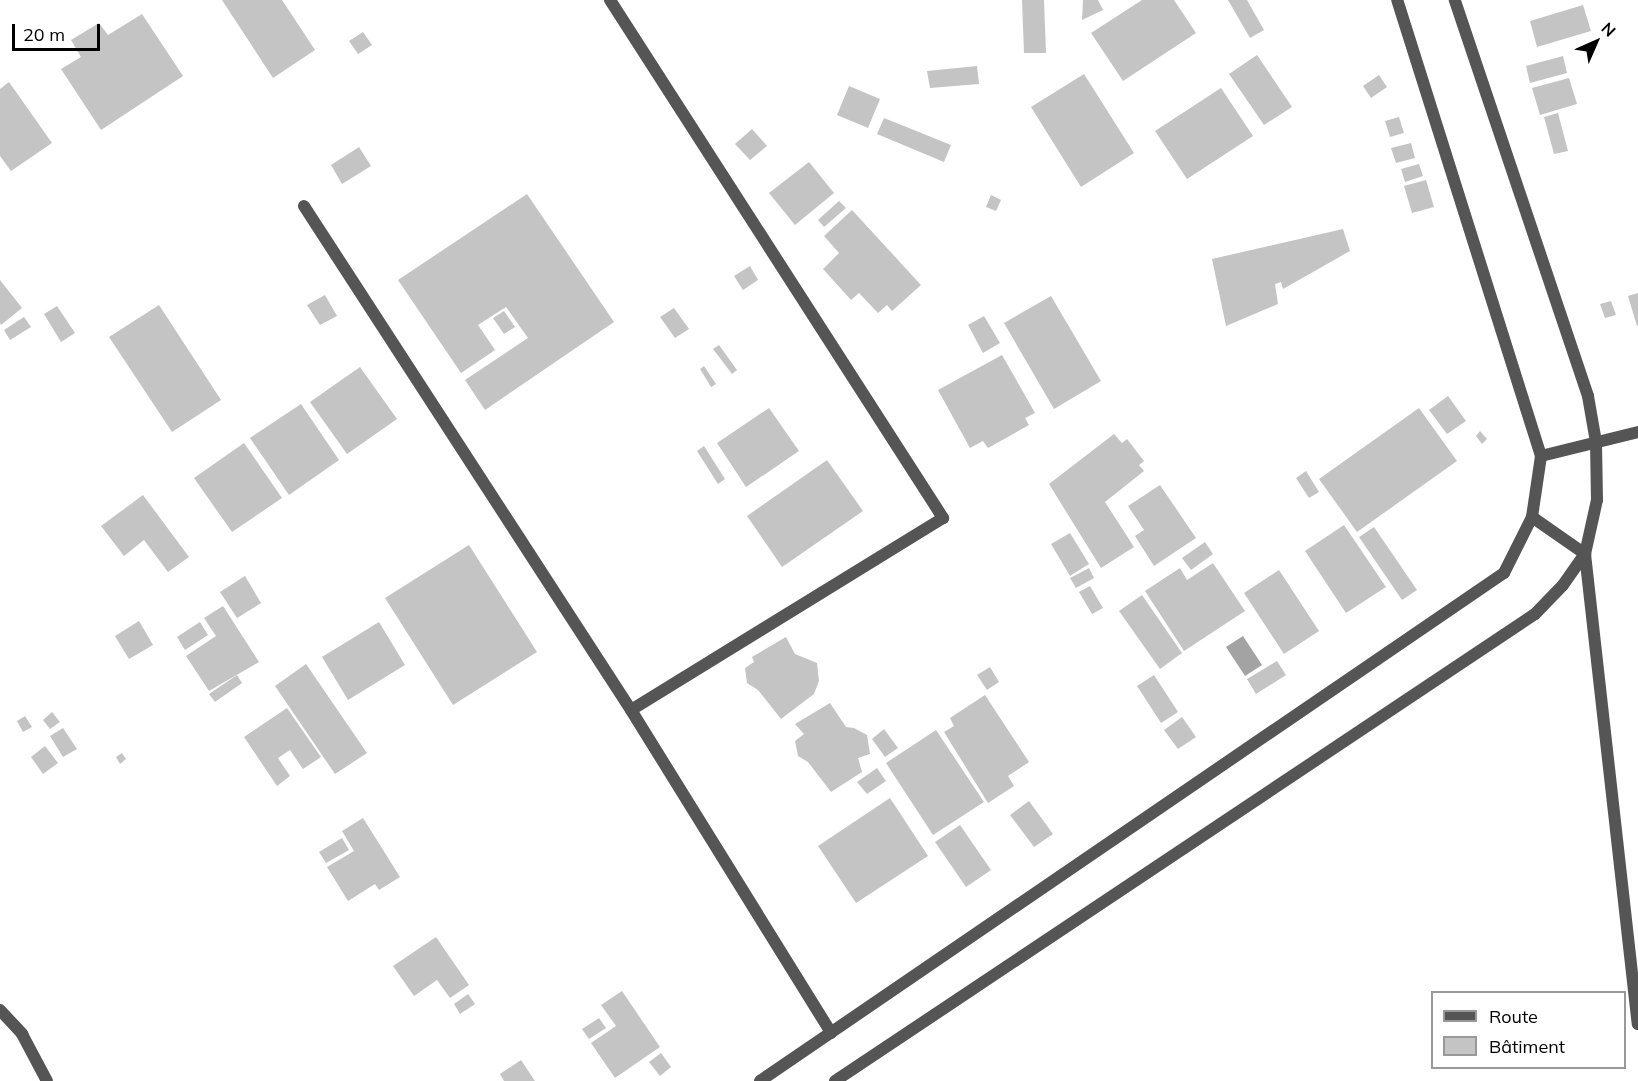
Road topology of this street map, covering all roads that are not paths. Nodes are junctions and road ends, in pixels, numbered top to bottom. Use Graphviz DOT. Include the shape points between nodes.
graph roads {
  1 [pos="610,0"];
  2 [pos="1397,0"];
  3 [pos="1455,0"];
  4 [pos="304,206"];
  5 [pos="1638,432"];
  6 [pos="1596,442"];
  7 [pos="1541,456"];
  8 [pos="1532,517"];
  9 [pos="1585,554"];
  10 [pos="631,710"];
  11 [pos="0,1010"];
  12 [pos="1638,1024"];
  13 [pos="831,1033"];
  14 [pos="47,1081"];
  15 [pos="760,1081"];
  16 [pos="835,1081"];
  1 -- 10 [label="street" via="943,518"];
  2 -- 7 [label="street"];
  3 -- 6 [label="street" via="1587,396"];
  4 -- 10 [label="street"];
  5 -- 6 [label="street"];
  6 -- 7 [label="street"];
  6 -- 9 [label="street" via="1597,500"];
  7 -- 8 [label="street"];
  8 -- 9 [label="street"];
  8 -- 13 [label="street" via="1504,573"];
  9 -- 12 [label="street"];
  9 -- 16 [label="street" via="1535,614"];
  10 -- 13 [label="street"];
  11 -- 14 [label="street" via="22,1034"];
  13 -- 15 [label="street"];
}
